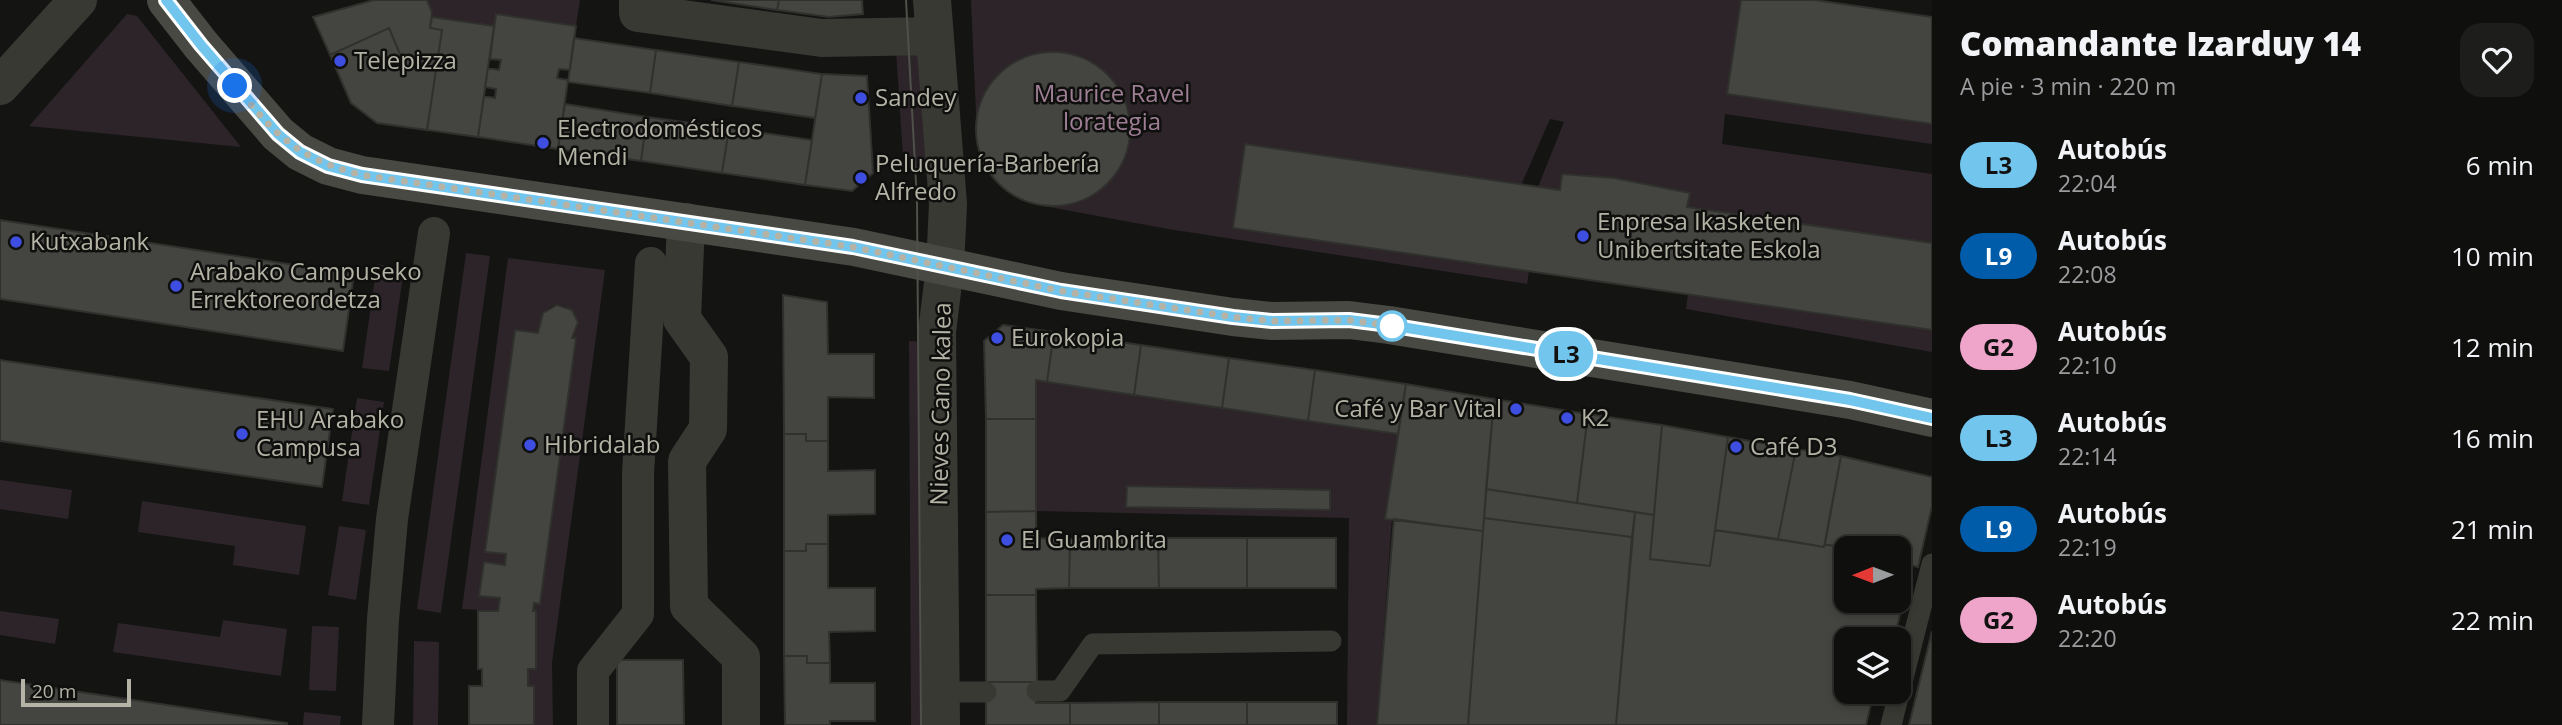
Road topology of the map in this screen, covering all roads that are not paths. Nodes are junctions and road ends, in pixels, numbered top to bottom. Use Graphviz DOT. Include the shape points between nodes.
graph roads {
  1 [pos="78,0"];
  2 [pos="166,0"];
  3 [pos="638,0"];
  4 [pos="933,18"];
  5 [pos="0,86"];
  6 [pos="948,204"];
  7 [pos="686,222"];
  8 [pos="433,233"];
  9 [pos="651,263"];
  10 [pos="945,267"];
  11 [pos="992,277"];
  12 [pos="1932,418"];
  13 [pos="1932,564"];
  14 [pos="1331,641"];
  15 [pos="1037,691"];
  16 [pos="986,692"];
  17 [pos="941,709"];
  18 [pos="378,725"];
  19 [pos="593,725"];
  20 [pos="741,725"];
  21 [pos="1891,725"];
  1 -- 5 [label="street"];
  2 -- 7 [label="main road" via="278,134 328,166 362,175"];
  3 -- 4 [label="street" via="638,13 822,38"];
  4 -- 6 [label="street, Nieves Cano kalea"];
  6 -- 10 [label="street, Nieves Cano kalea"];
  6 -- 11 [label="street" via="962,239"];
  7 -- 10 [label="main road" via="853,247"];
  7 -- 20 [label="street" via="682,319 709,357 708,429 687,461 689,606 741,657"];
  8 -- 18 [label="street" via="392,519"];
  9 -- 19 [label="street" via="638,473 638,614 593,671"];
  10 -- 11 [label="main road"];
  10 -- 17 [label="street, Nieves Cano kalea" via="937,332"];
  11 -- 12 [label="main road" via="1233,317 1389,325 1850,400"];
  13 -- 21 [label="lane"];
  14 -- 15 [label="lane" via="1093,644 1060,691"];
  16 -- 17 [label="lane"];
}
